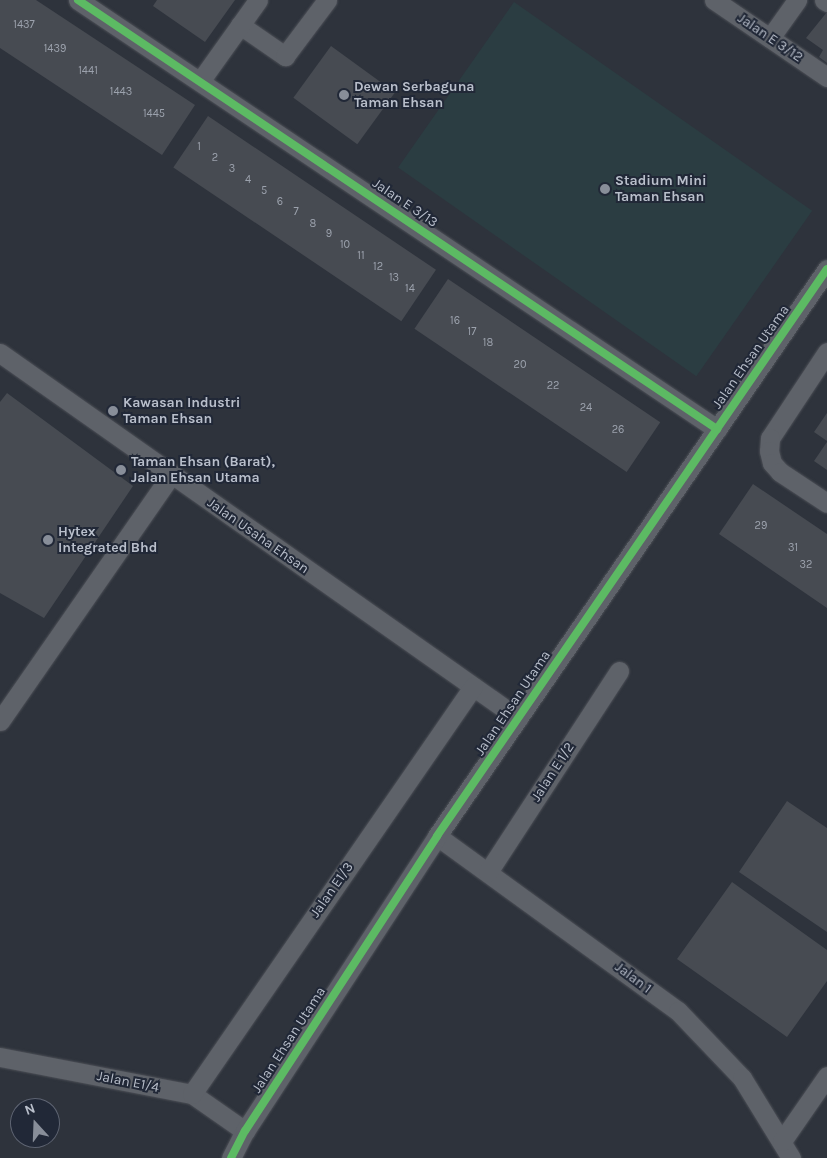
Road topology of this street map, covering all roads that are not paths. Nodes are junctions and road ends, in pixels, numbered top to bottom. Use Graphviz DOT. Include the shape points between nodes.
graph roads {
  1 [pos="78,0"];
  2 [pos="258,0"];
  3 [pos="327,0"];
  4 [pos="714,0"];
  5 [pos="797,0"];
  6 [pos="240,25"];
  7 [pos="770,38"];
  8 [pos="827,77"];
  9 [pos="200,80"];
  10 [pos="827,270"];
  11 [pos="827,352"];
  12 [pos="0,353"];
  13 [pos="717,429"];
  14 [pos="171,475"];
  15 [pos="827,504"];
  16 [pos="619,671"];
  17 [pos="472,687"];
  18 [pos="518,718"];
  19 [pos="0,721"];
  20 [pos="437,836"];
  21 [pos="488,872"];
  22 [pos="0,1058"];
  23 [pos="827,1076"];
  24 [pos="192,1094"];
  25 [pos="245,1131"];
  26 [pos="782,1141"];
  27 [pos="231,1158"];
  28 [pos="791,1158"];
  1 -- 9 [label="street, Jalan E 3/13"];
  2 -- 6 [label="street"];
  3 -- 6 [label="street" via="285,56"];
  4 -- 7 [label="street, Jalan E 3/12"];
  5 -- 7 [label="street"];
  6 -- 9 [label="street"];
  7 -- 8 [label="street, Jalan E 3/12"];
  9 -- 13 [label="street, Jalan E 3/13"];
  10 -- 13 [label="street, Jalan Ehsan Utama"];
  11 -- 15 [label="street" via="770,438 772,463"];
  12 -- 14 [label="street, Jalan Usaha Ehsan"];
  13 -- 18 [label="street, Jalan Ehsan Utama"];
  14 -- 17 [label="street, Jalan Usaha Ehsan"];
  14 -- 19 [label="street"];
  16 -- 21 [label="street, Jalan E 1/2"];
  17 -- 18 [label="street, Jalan Usaha Ehsan"];
  17 -- 24 [label="street, Jalan E1/3"];
  18 -- 20 [label="street, Jalan Ehsan Utama"];
  20 -- 21 [label="street, Jalan 1"];
  20 -- 25 [label="street, Jalan Ehsan Utama"];
  21 -- 26 [label="street, Jalan 1" via="678,1011 742,1078"];
  22 -- 24 [label="street, Jalan E1/4"];
  23 -- 26 [label="street"];
  24 -- 25 [label="street, Jalan E1/4"];
  25 -- 27 [label="street, Jalan Ehsan Utama"];
  26 -- 28 [label="street, Jalan 1"];
}
